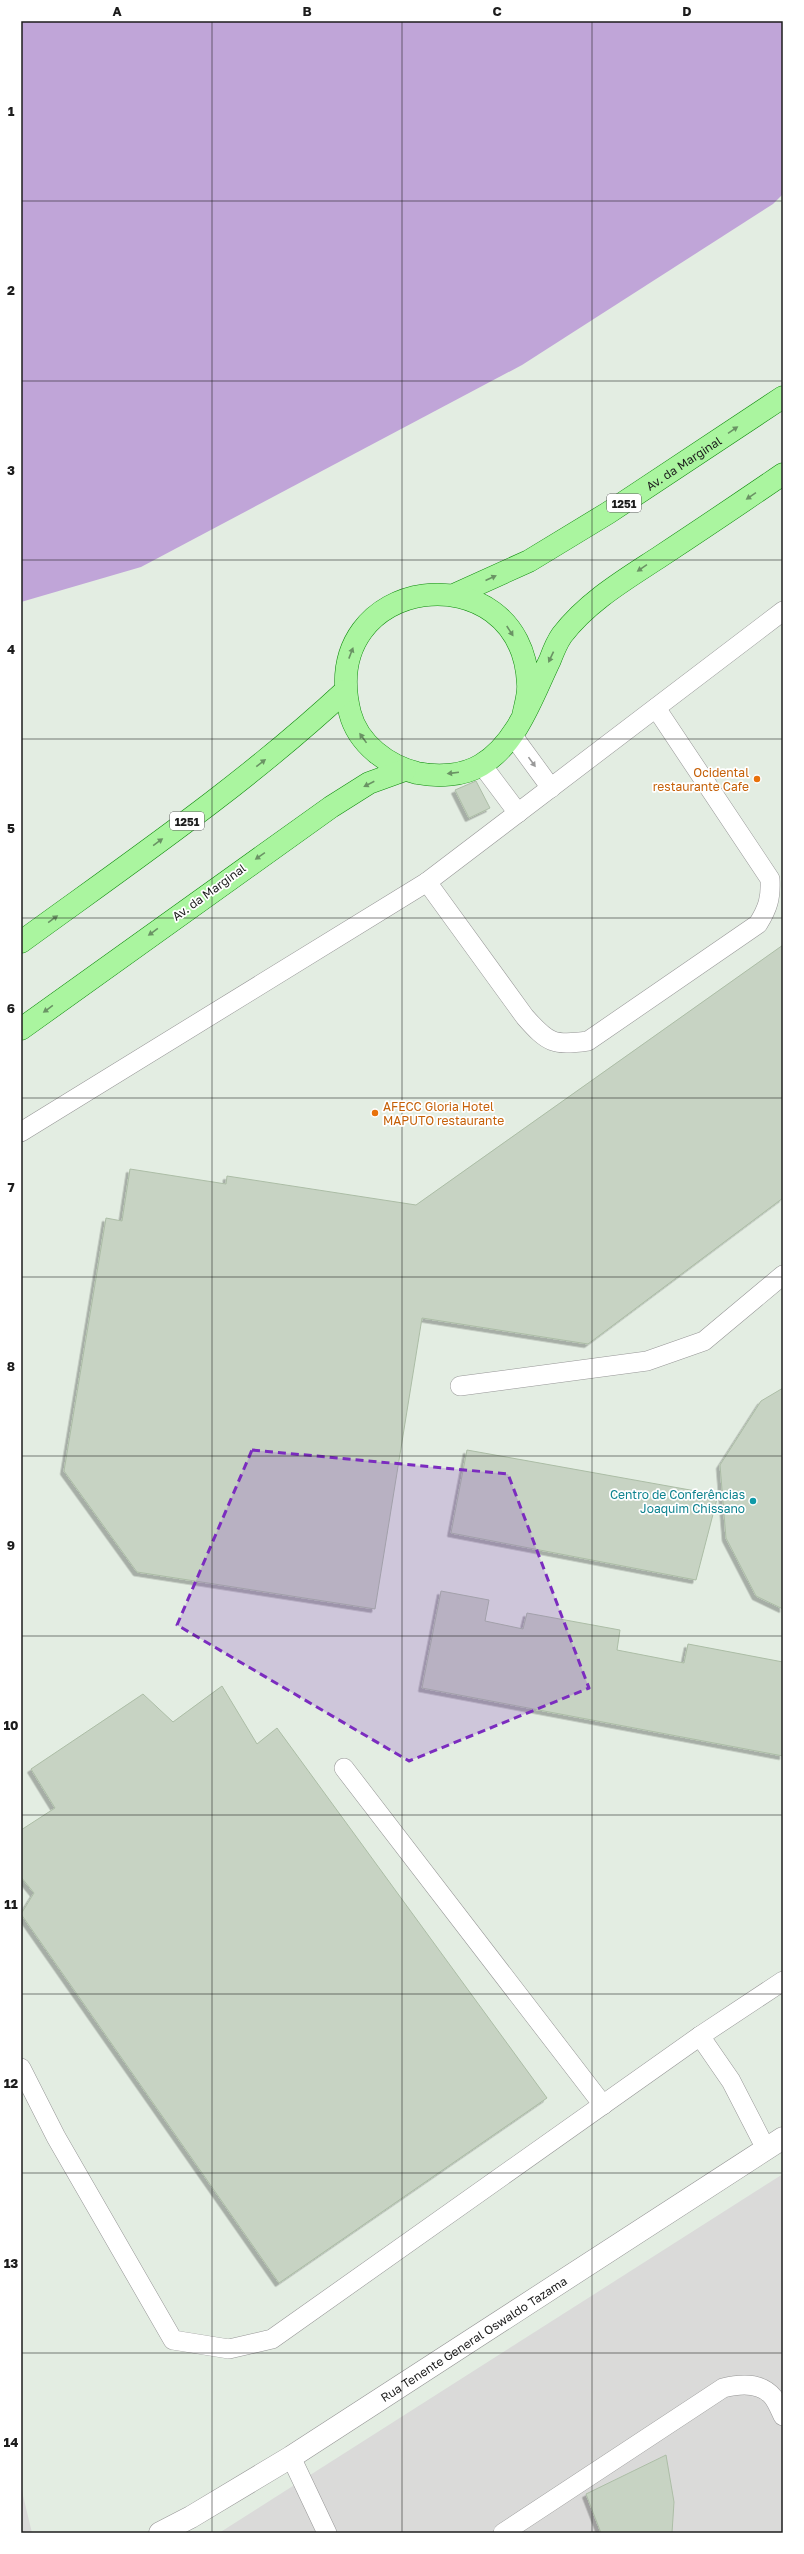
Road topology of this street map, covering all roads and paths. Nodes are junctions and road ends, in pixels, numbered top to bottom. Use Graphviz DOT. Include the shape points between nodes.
graph roads {
  1 [pos="783,396"];
  2 [pos="783,474"];
  3 [pos="456,594"];
  4 [pos="783,611"];
  5 [pos="345,691"];
  6 [pos="656,708"];
  7 [pos="523,716"];
  8 [pos="513,736"];
  9 [pos="482,765"];
  10 [pos="405,770"];
  11 [pos="551,788"];
  12 [pos="518,813"];
  13 [pos="427,882"];
  14 [pos="21,942"];
  15 [pos="21,1029"];
  16 [pos="21,1132"];
  17 [pos="783,1275"];
  18 [pos="460,1386"];
  19 [pos="344,1768"];
  20 [pos="783,1981"];
  21 [pos="700,2036"];
  22 [pos="21,2068"];
  23 [pos="603,2105"];
  24 [pos="775,2143"];
  25 [pos="783,2416"];
  26 [pos="291,2457"];
  27 [pos="160,2533"];
  28 [pos="327,2533"];
  29 [pos="503,2533"];
  3 -- 1 [label="main road, Av. da Marginal / 1251, one-way" via="529,561 608,513"];
  2 -- 7 [label="main road, Av. da Marginal / 1251, one-way" via="598,598 561,635"];
  5 -- 3 [label="main road, Av. da Marginal / 1251, one-way" via="347,663 358,637 376,615 407,598 427,593"];
  3 -- 7 [label="main road, Av. da Marginal / 1251, one-way" via="485,606 509,627 524,655 529,686"];
  4 -- 6 [label="lane"];
  10 -- 5 [label="main road, Av. da Marginal / 1251, one-way" via="382,758 363,739 351,717"];
  14 -- 5 [label="main road, 1251, one-way" via="186,822 304,730"];
  6 -- 11 [label="lane"];
  6 -- 13 [label="lane" via="770,879 771,897 758,924 588,1041 563,1045 543,1037 525,1017"];
  7 -- 8 [label="main road, Av. da Marginal / 1251"];
  8 -- 9 [label="main road, Av. da Marginal / 1251"];
  8 -- 11 [label="lane, one-way"];
  9 -- 10 [label="main road, Av. da Marginal / 1251, one-way" via="462,772 433,776"];
  9 -- 12 [label="lane"];
  10 -- 15 [label="main road, Av. da Marginal, one-way" via="369,783 331,806"];
  11 -- 12 [label="lane"];
  12 -- 13 [label="lane"];
  13 -- 16 [label="lane"];
  17 -- 18 [label="lane" via="704,1341 647,1361"];
  19 -- 23 [label="lane"];
  20 -- 21 [label="lane"];
  21 -- 23 [label="lane"];
  21 -- 24 [label="lane"];
  22 -- 23 [label="lane" via="56,2137 173,2340 229,2348 272,2339"];
  24 -- 26 [label="street, Rua Tenente General Oswaldo Tazama"];
  25 -- 29 [label="lane" via="773,2396 754,2386 739,2384 723,2388"];
  26 -- 27 [label="street, Rua Tenente General Oswaldo Tazama"];
  26 -- 28 [label="lane"];
}
